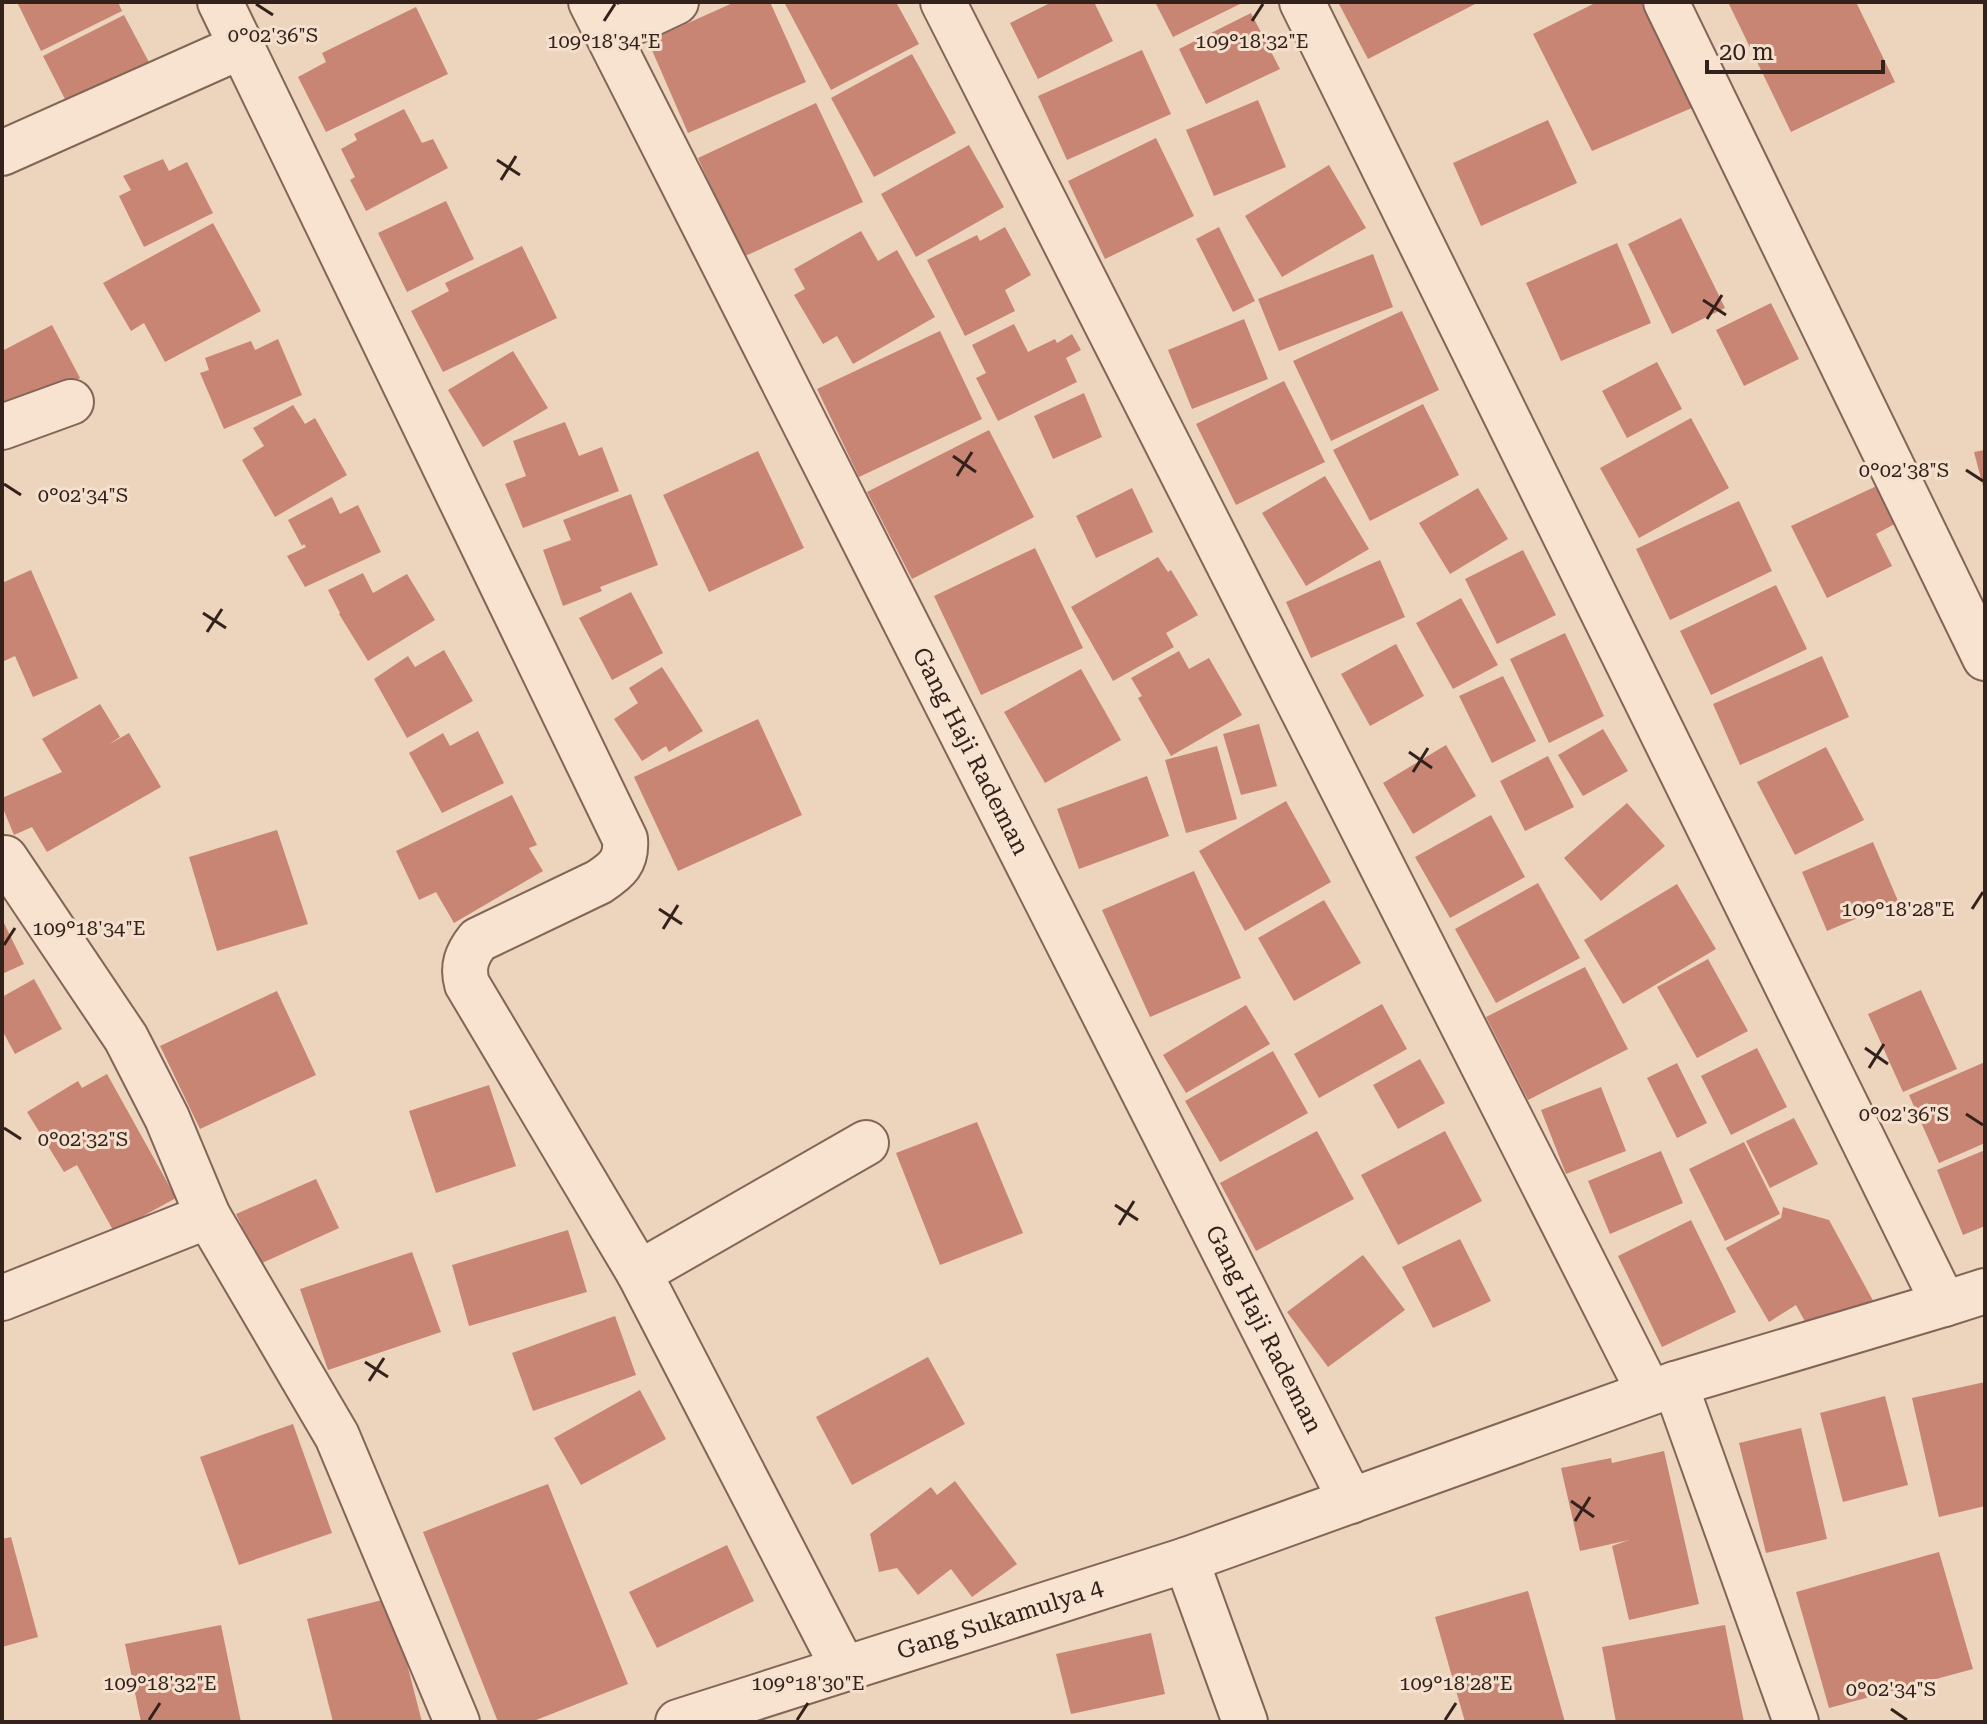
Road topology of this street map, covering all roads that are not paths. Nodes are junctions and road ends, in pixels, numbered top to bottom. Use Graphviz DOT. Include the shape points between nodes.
graph roads {
  1 [pos="220,2"];
  2 [pos="676,2"];
  3 [pos="943,2"];
  4 [pos="1302,2"];
  5 [pos="1666,2"];
  6 [pos="600,18"];
  7 [pos="242,46"];
  8 [pos="2,153"];
  9 [pos="71,402"];
  10 [pos="2,427"];
  11 [pos="1985,658"];
  12 [pos="3,857"];
  13 [pos="866,1143"];
  14 [pos="208,1216"];
  15 [pos="639,1273"];
  16 [pos="1985,1291"];
  17 [pos="2,1298"];
  18 [pos="1944,1304"];
  19 [pos="1662,1388"];
  20 [pos="1351,1501"];
  21 [pos="1186,1560"];
  22 [pos="843,1667"];
  23 [pos="457,1722"];
  24 [pos="678,1722"];
  25 [pos="1245,1722"];
  26 [pos="1796,1722"];
  1 -- 7 [label="street"];
  2 -- 6 [label="street"];
  3 -- 19 [label="street"];
  4 -- 18 [label="street"];
  5 -- 11 [label="street"];
  6 -- 20 [label="street, Gang Haji Rademan"];
  7 -- 8 [label="street"];
  7 -- 15 [label="street" via="625,839 623,862 615,871 478,940 464,974"];
  9 -- 10 [label="street"];
  12 -- 14 [label="street" via="126,1038"];
  13 -- 15 [label="street"];
  14 -- 17 [label="street"];
  14 -- 23 [label="street" via="337,1436"];
  15 -- 22 [label="street"];
  16 -- 18 [label="street, Gang Sukamulya 4"];
  18 -- 19 [label="street, Gang Sukamulya 4"];
  19 -- 20 [label="street, Gang Sukamulya 4"];
  19 -- 26 [label="street"];
  20 -- 21 [label="street, Gang Sukamulya 4"];
  21 -- 22 [label="street, Gang Sukamulya 4"];
  21 -- 25 [label="street"];
  22 -- 24 [label="street, Gang Sukamulya 4"];
}
